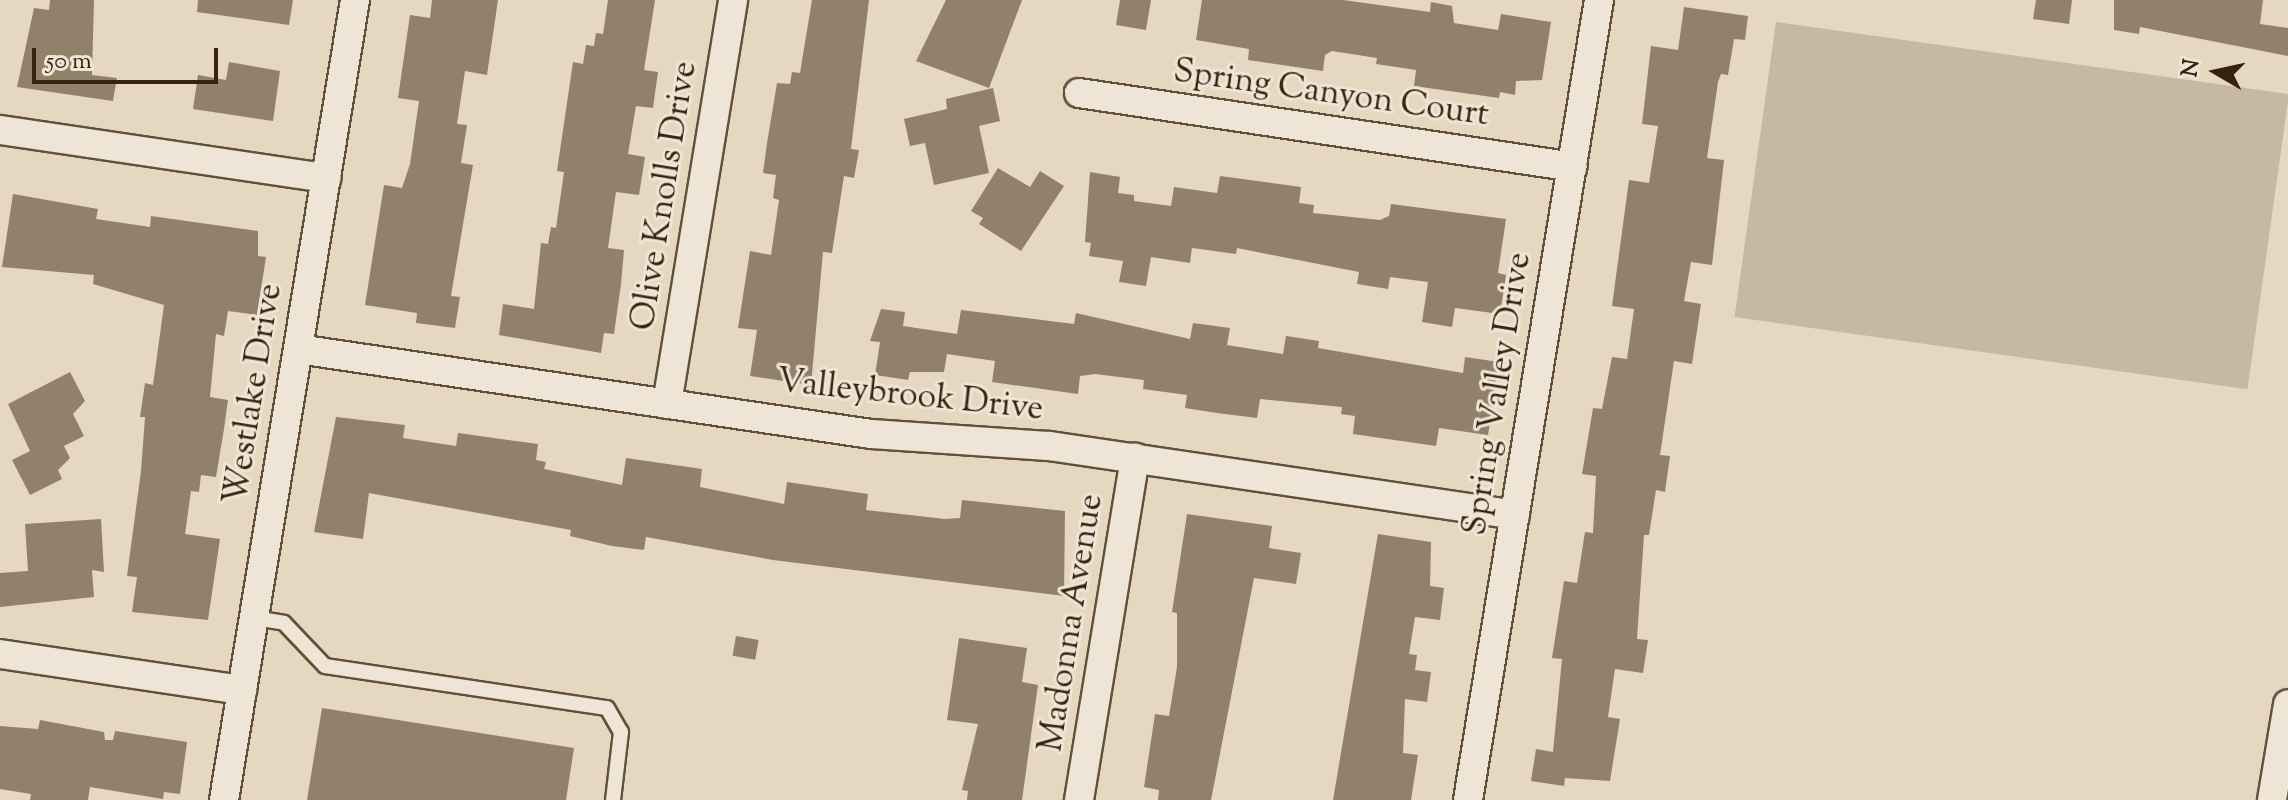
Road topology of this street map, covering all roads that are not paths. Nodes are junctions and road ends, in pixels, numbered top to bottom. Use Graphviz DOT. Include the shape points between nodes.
graph roads {
  1 [pos="355,0"];
  2 [pos="733,0"];
  3 [pos="1599,0"];
  4 [pos="1079,93"];
  5 [pos="0,130"];
  6 [pos="1572,167"];
  7 [pos="326,178"];
  8 [pos="298,349"];
  9 [pos="667,404"];
  10 [pos="1135,458"];
  11 [pos="1515,515"];
  12 [pos="254,618"];
  13 [pos="0,654"];
  14 [pos="242,690"];
  15 [pos="2288,704"];
  16 [pos="224,800"];
  17 [pos="613,800"];
  18 [pos="1079,800"];
  19 [pos="1468,800"];
  20 [pos="2272,800"];
  1 -- 7 [label="street, Westlake Drive"];
  2 -- 9 [label="street, Olive Knolls Drive"];
  3 -- 6 [label="street, Spring Valley Drive"];
  4 -- 6 [label="street, Spring Canyon Court"];
  5 -- 7 [label="street"];
  6 -- 11 [label="street, Spring Valley Drive"];
  7 -- 8 [label="street, Westlake Drive"];
  8 -- 9 [label="street, Valleybrook Drive"];
  8 -- 12 [label="street, Westlake Drive"];
  9 -- 10 [label="street, Valleybrook Drive" via="871,434"];
  10 -- 11 [label="street, Valleybrook Drive"];
  10 -- 18 [label="street, Madonna Avenue"];
  11 -- 19 [label="street, Spring Valley Drive"];
  12 -- 14 [label="street, Westlake Drive"];
  12 -- 17 [label="lane" via="284,623 325,666 607,708 621,732"];
  13 -- 14 [label="street"];
  14 -- 16 [label="street, Westlake Drive"];
  15 -- 20 [label="street"];
}
